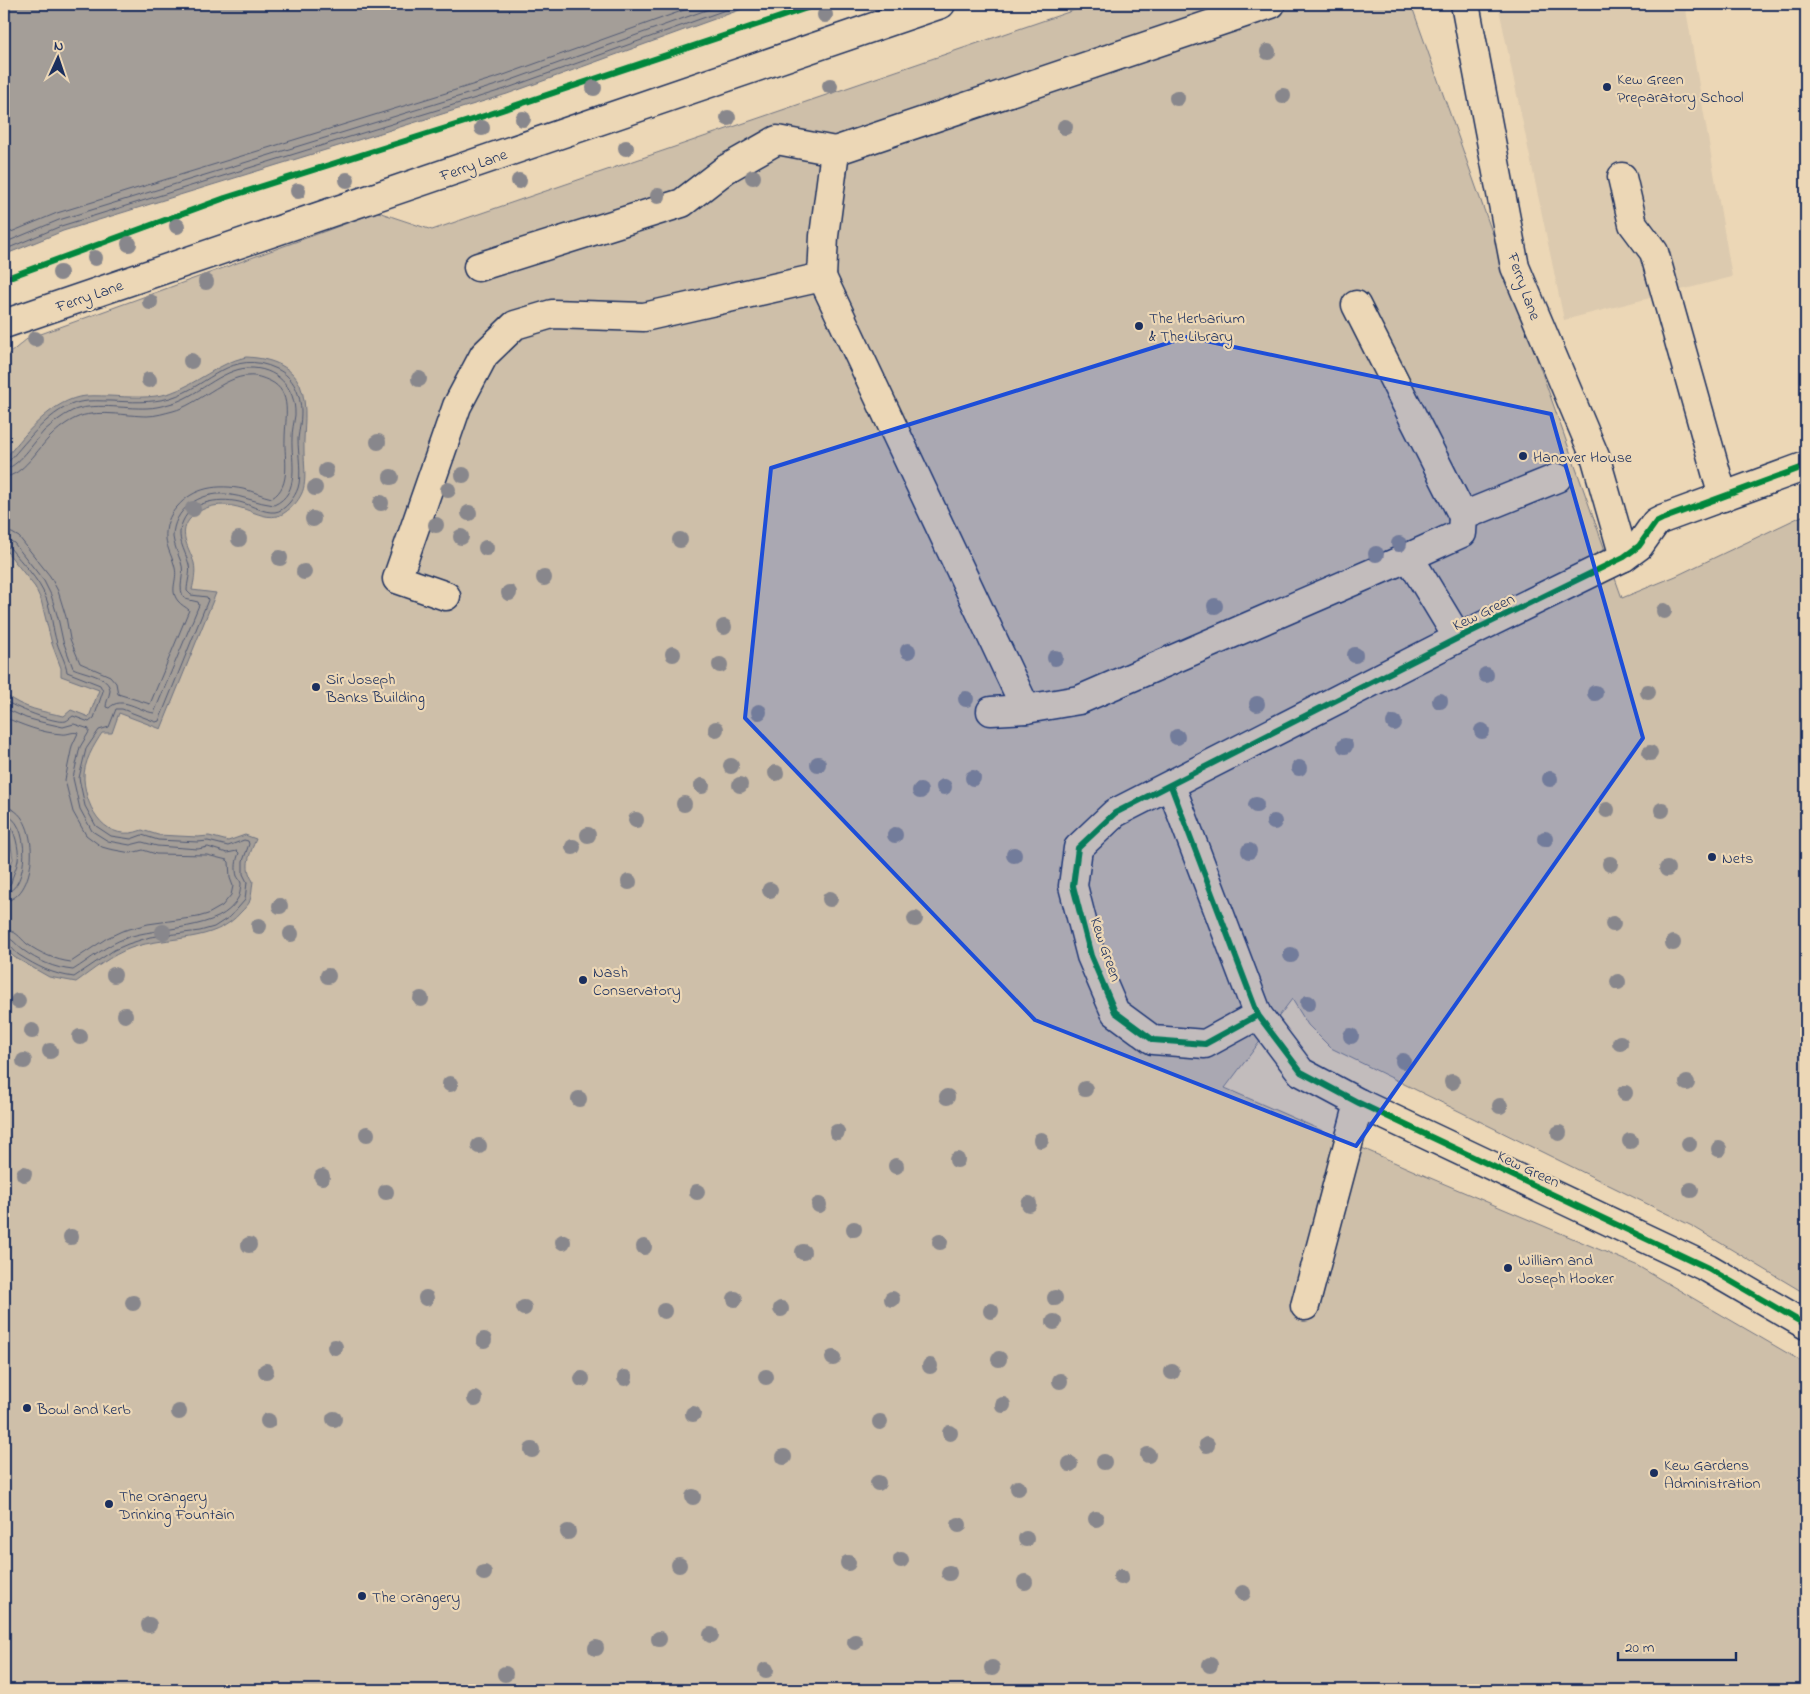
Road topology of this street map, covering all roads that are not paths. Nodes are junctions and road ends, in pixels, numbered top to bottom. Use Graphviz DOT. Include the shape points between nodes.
graph roads {
  1 [pos="941,4"];
  2 [pos="1271,4"];
  3 [pos="1465,4"];
  4 [pos="835,151"];
  5 [pos="1622,177"];
  6 [pos="478,267"];
  7 [pos="822,277"];
  8 [pos="1356,305"];
  9 [pos="4,324"];
  10 [pos="1806,466"];
  11 [pos="1557,478"];
  12 [pos="1723,497"];
  13 [pos="1463,516"];
  14 [pos="1624,557"];
  15 [pos="1409,558"];
  16 [pos="446,596"];
  17 [pos="1458,638"];
  18 [pos="1026,709"];
  19 [pos="991,711"];
  20 [pos="1171,786"];
  21 [pos="1258,1014"];
  22 [pos="1359,1103"];
  23 [pos="1305,1306"];
  24 [pos="1806,1325"];
  1 -- 9 [label="street, Ferry Lane"];
  2 -- 4 [label="street"];
  3 -- 14 [label="street, Ferry Lane" via="1515,267 1596,459"];
  4 -- 6 [label="street" via="777,140 726,169 682,203"];
  4 -- 7 [label="street"];
  5 -- 12 [label="street" via="1633,224 1654,252"];
  7 -- 16 [label="street" via="644,317 552,314 515,326 484,355 456,406 397,579"];
  7 -- 18 [label="street"];
  8 -- 13 [label="street"];
  10 -- 12 [label="street, Kew Green"];
  11 -- 13 [label="street"];
  12 -- 14 [label="street, Kew Green" via="1656,522 1639,546"];
  13 -- 15 [label="street" via="1462,533"];
  14 -- 17 [label="street, Kew Green"];
  15 -- 17 [label="street"];
  15 -- 18 [label="street" via="1079,700"];
  17 -- 20 [label="street, Kew Green"];
  18 -- 19 [label="street"];
  20 -- 21 [label="street, Kew Green"];
  20 -- 21 [label="street, Kew Green" via="1115,813 1078,848 1073,886 1091,956 1115,1012 1152,1040 1205,1044"];
  21 -- 22 [label="street, Kew Green" via="1301,1072"];
  22 -- 23 [label="street"];
  22 -- 24 [label="street, Kew Green" via="1700,1264"];
}
